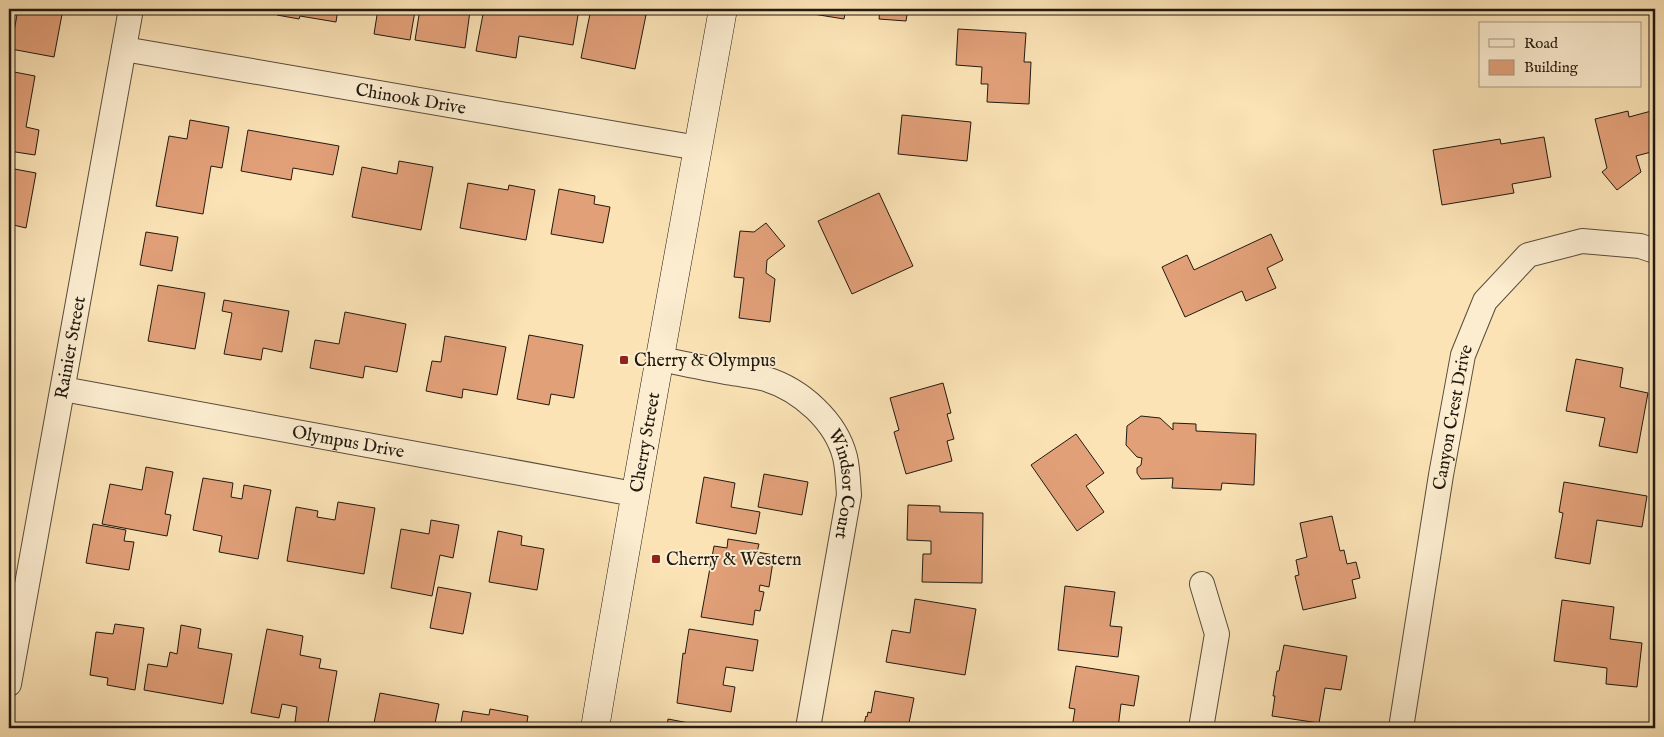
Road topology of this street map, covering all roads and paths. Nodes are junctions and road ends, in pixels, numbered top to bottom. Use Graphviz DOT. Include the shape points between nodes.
graph roads {
  1 [pos="131,9"];
  2 [pos="723,9"];
  3 [pos="124,49"];
  4 [pos="698,148"];
  5 [pos="1655,251"];
  6 [pos="661,360"];
  7 [pos="63,389"];
  8 [pos="634,494"];
  9 [pos="1202,584"];
  10 [pos="9,684"];
  11 [pos="594,728"];
  12 [pos="808,728"];
  13 [pos="1200,728"];
  14 [pos="1401,728"];
  1 -- 3 [label="street, Rainier Street"];
  2 -- 4 [label="main road, Cherry Street"];
  3 -- 4 [label="street, Chinook Drive"];
  3 -- 7 [label="street, Rainier Street"];
  4 -- 6 [label="main road, Cherry Street"];
  5 -- 14 [label="street, Canyon Crest Drive" via="1640,246 1582,240 1528,255 1485,301 1463,355"];
  6 -- 8 [label="main road, Cherry Street"];
  6 -- 12 [label="street, Windsor Court" via="766,379 788,388 821,415 835,434 844,455 849,495"];
  7 -- 8 [label="street, Olympus Drive"];
  7 -- 10 [label="street, Rainier Street"];
  8 -- 11 [label="main road, Cherry Street"];
  9 -- 13 [label="street" via="1217,634"];
}
